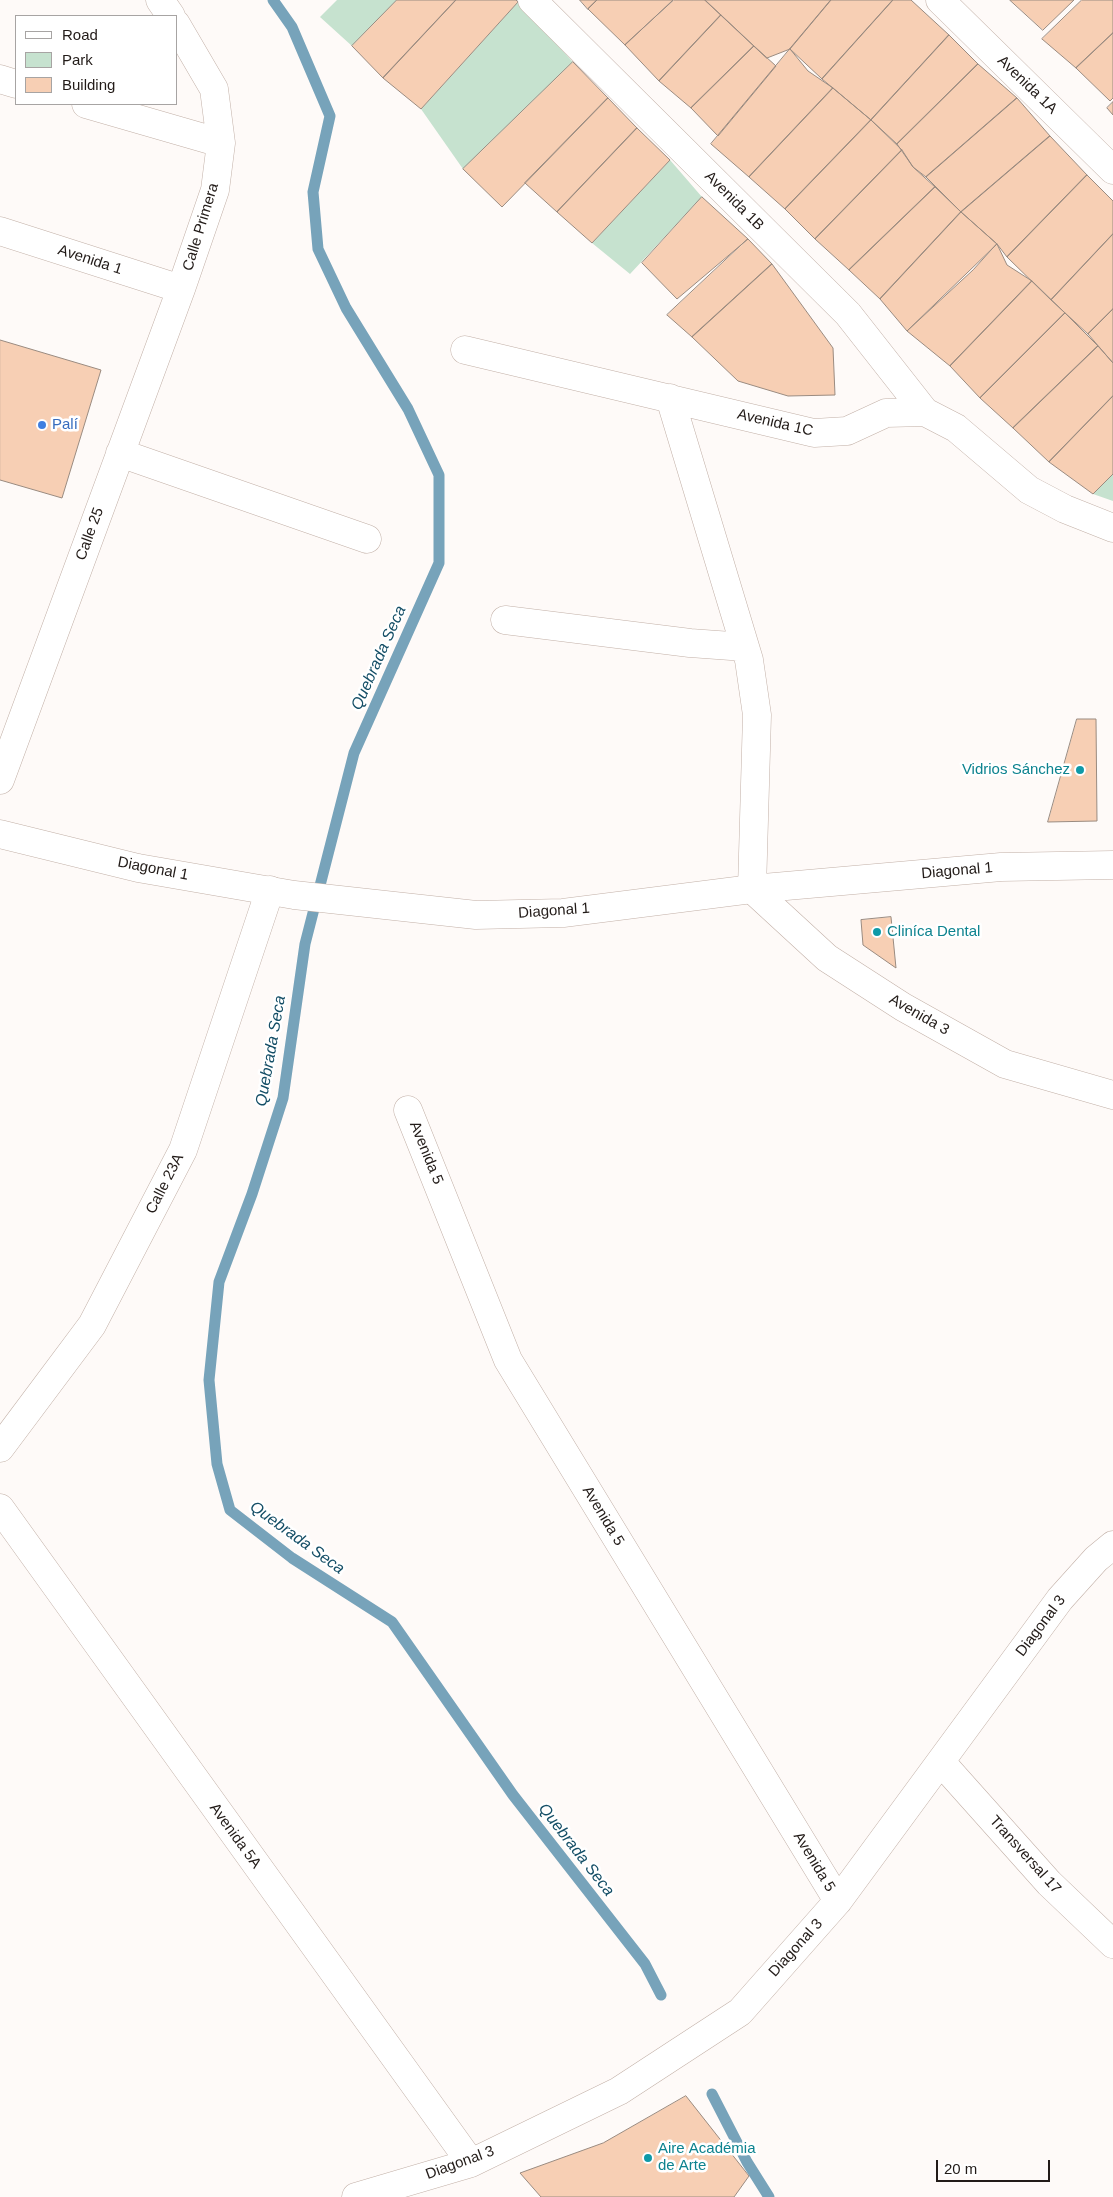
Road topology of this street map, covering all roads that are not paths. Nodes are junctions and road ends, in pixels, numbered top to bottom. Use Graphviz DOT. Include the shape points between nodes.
graph roads {
  1 [pos="160,0"];
  2 [pos="532,0"];
  3 [pos="940,0"];
  4 [pos="171,15"];
  5 [pos="178,27"];
  6 [pos="0,79"];
  7 [pos="15,84"];
  8 [pos="89,105"];
  9 [pos="221,143"];
  10 [pos="1113,170"];
  11 [pos="0,231"];
  12 [pos="181,289"];
  13 [pos="465,350"];
  14 [pos="670,398"];
  15 [pos="924,412"];
  16 [pos="120,453"];
  17 [pos="1113,528"];
  18 [pos="367,539"];
  19 [pos="505,620"];
  20 [pos="745,647"];
  21 [pos="0,780"];
  22 [pos="0,834"];
  23 [pos="1113,866"];
  24 [pos="752,889"];
  25 [pos="282,893"];
  26 [pos="1113,1095"];
  27 [pos="408,1110"];
  28 [pos="0,1448"];
  29 [pos="0,1508"];
  30 [pos="1113,1545"];
  31 [pos="941,1762"];
  32 [pos="838,1901"];
  33 [pos="1113,1944"];
  34 [pos="471,2163"];
  35 [pos="356,2197"];
  1 -- 4 [label="street"];
  2 -- 15 [label="street, Avenida 1B" via="848,314"];
  3 -- 10 [label="street, Avenida 1A"];
  5 -- 9 [label="street, Calle Primera" via="214,89"];
  6 -- 7 [label="street"];
  8 -- 9 [label="street"];
  9 -- 12 [label="street, Calle Primera" via="214,190"];
  11 -- 12 [label="street, Avenida 1"];
  12 -- 16 [label="street, Calle 25"];
  13 -- 14 [label="street, Avenida 1C"];
  14 -- 15 [label="street, Avenida 1C" via="814,433 847,431 886,414"];
  14 -- 20 [label="street"];
  15 -- 17 [label="street, Avenida 1C" via="956,428 1029,490"];
  16 -- 18 [label="street"];
  16 -- 21 [label="street, Calle 25"];
  19 -- 20 [label="street" via="690,644"];
  20 -- 24 [label="street" via="757,715"];
  22 -- 25 [label="street, Diagonal 1" via="138,868"];
  23 -- 24 [label="street, Diagonal 1" via="1001,867"];
  24 -- 25 [label="street, Diagonal 1" via="563,913 476,915"];
  24 -- 26 [label="street, Avenida 3" via="827,958 903,1007 1005,1064"];
  25 -- 28 [label="street, Calle 23A" via="183,1150 92,1325"];
  27 -- 32 [label="street, Avenida 5" via="508,1360"];
  29 -- 34 [label="street, Avenida 5A"];
  30 -- 31 [label="street, Diagonal 3" via="1060,1599"];
  31 -- 32 [label="street, Diagonal 3"];
  31 -- 33 [label="street, Transversal 17" via="1049,1883"];
  32 -- 34 [label="street, Diagonal 3" via="740,2012 620,2091"];
  34 -- 35 [label="street, Diagonal 3"];
}
